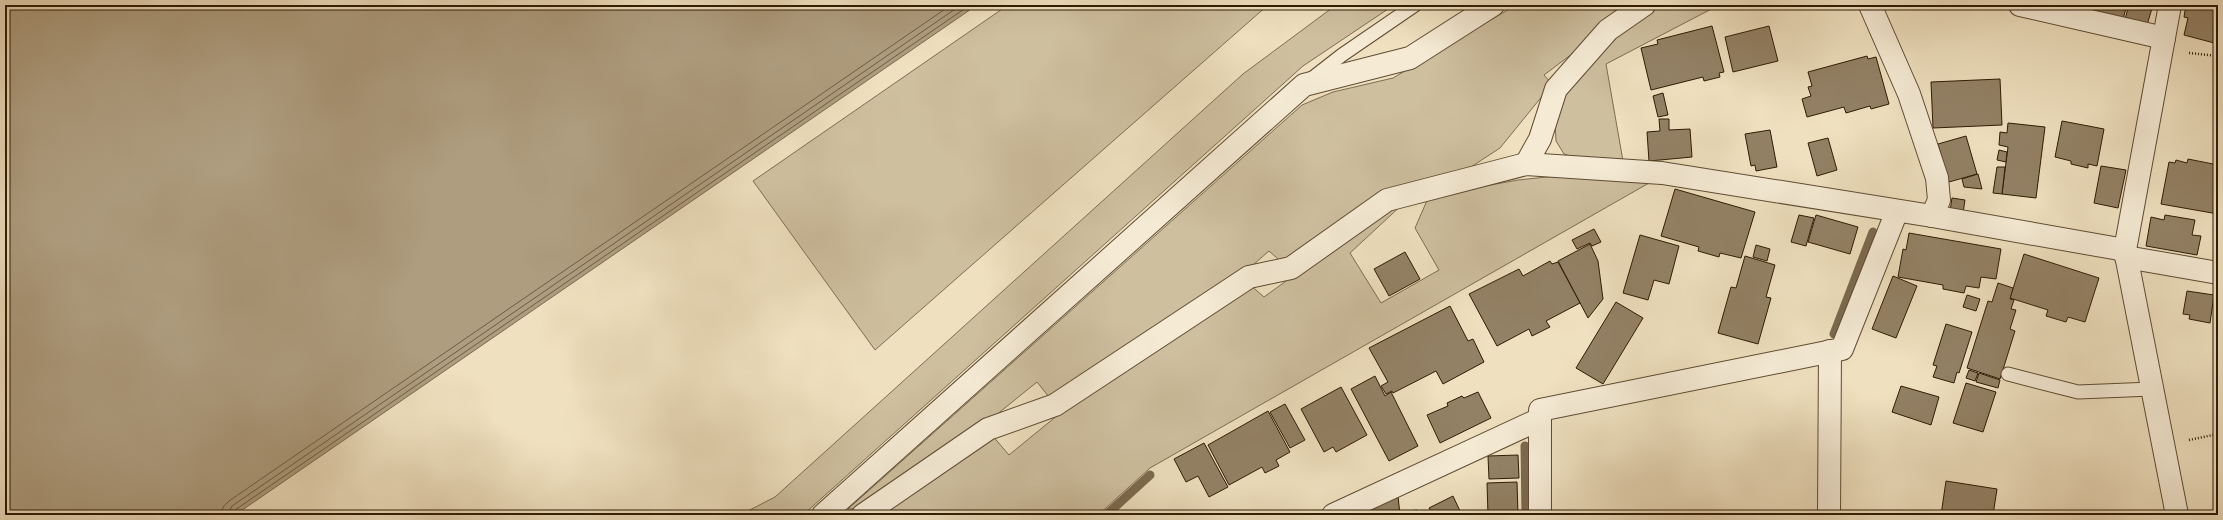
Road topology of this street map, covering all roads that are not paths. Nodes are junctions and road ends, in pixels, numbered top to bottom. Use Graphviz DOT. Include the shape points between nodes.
graph roads {
  1 [pos="1415,5"];
  2 [pos="1493,5"];
  3 [pos="1644,5"];
  4 [pos="1870,5"];
  5 [pos="2020,5"];
  6 [pos="2170,5"];
  7 [pos="2164,38"];
  8 [pos="1304,84"];
  9 [pos="1526,164"];
  10 [pos="1897,211"];
  11 [pos="1932,216"];
  12 [pos="2126,254"];
  13 [pos="2218,273"];
  14 [pos="1830,351"];
  15 [pos="2008,374"];
  16 [pos="2152,389"];
  17 [pos="1540,419"];
  18 [pos="823,515"];
  19 [pos="863,515"];
  20 [pos="1333,515"];
  21 [pos="1540,515"];
  22 [pos="1829,515"];
  23 [pos="2177,515"];
  1 -- 8 [label="lane"];
  2 -- 8 [label="street" via="1410,58"];
  3 -- 9 [label="street" via="1608,30 1556,90 1540,139"];
  4 -- 11 [label="street" via="1910,94 1937,178 1939,200"];
  5 -- 7 [label="street"];
  6 -- 7 [label="street"];
  7 -- 12 [label="street"];
  8 -- 18 [label="street"];
  9 -- 10 [label="street" via="1662,173"];
  9 -- 19 [label="street" via="1387,200 1291,268 1249,277 1055,405 988,429"];
  10 -- 11 [label="street"];
  10 -- 14 [label="street" via="1842,349"];
  11 -- 12 [label="street"];
  12 -- 13 [label="street"];
  12 -- 16 [label="street"];
  14 -- 17 [label="street" via="1540,410"];
  14 -- 22 [label="street"];
  15 -- 16 [label="lane" via="2078,392"];
  16 -- 23 [label="street"];
  17 -- 20 [label="street"];
  17 -- 21 [label="street"];
}
